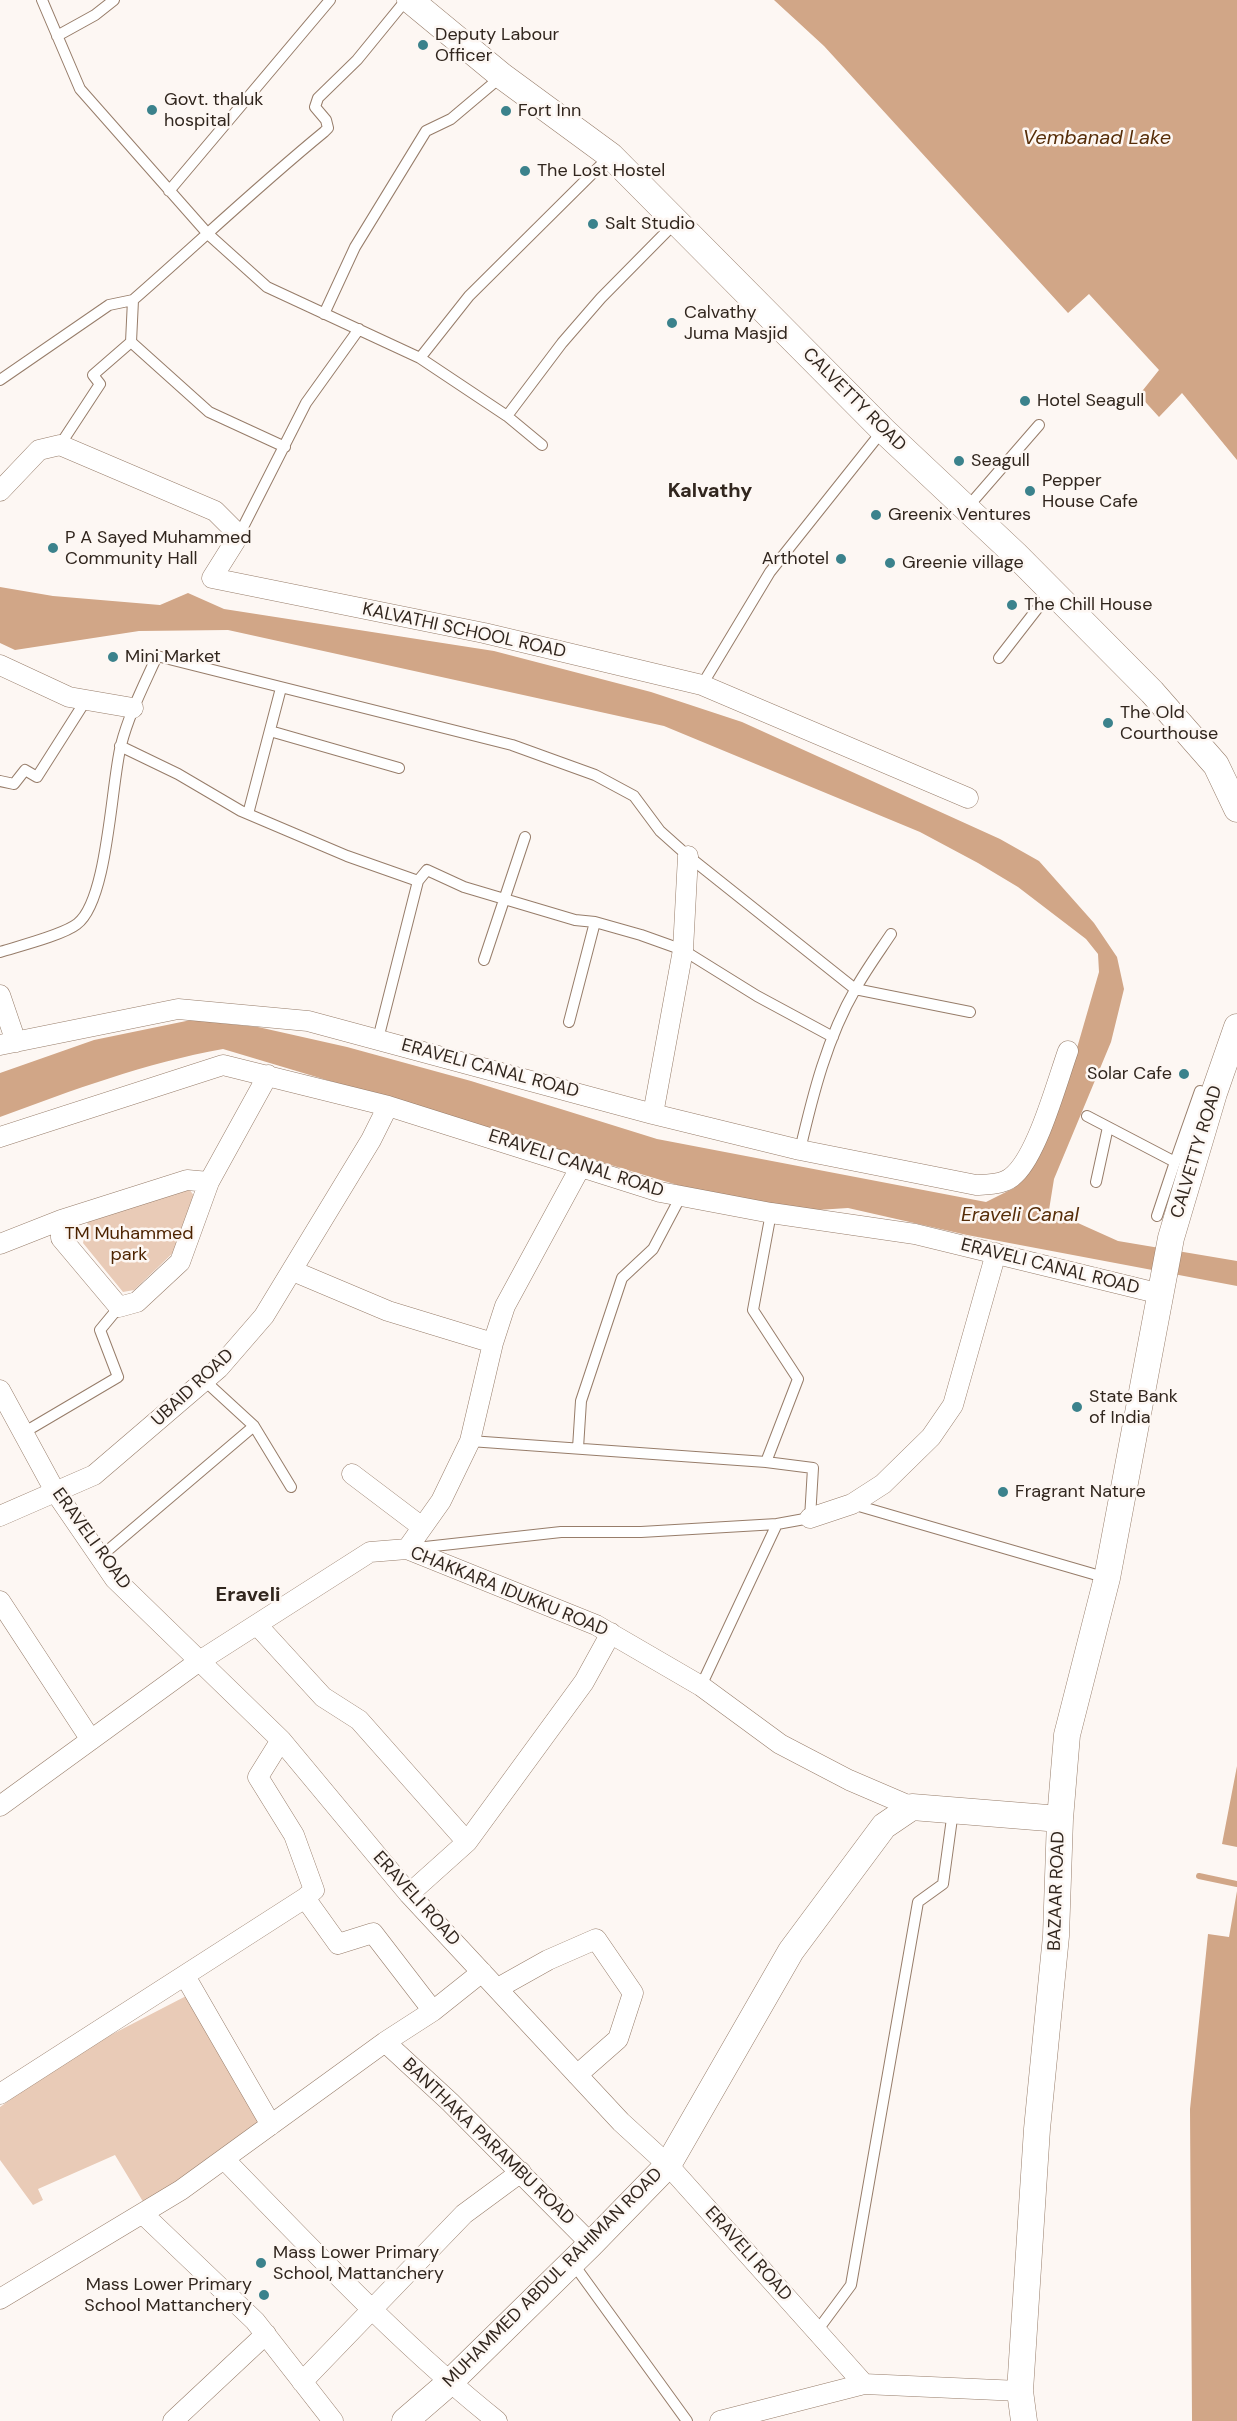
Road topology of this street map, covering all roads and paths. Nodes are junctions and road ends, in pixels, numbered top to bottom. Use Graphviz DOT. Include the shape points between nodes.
graph roads {
  1 [pos="42,0"];
  2 [pos="114,0"];
  3 [pos="330,0"];
  4 [pos="406,0"];
  5 [pos="411,0"];
  6 [pos="57,36"];
  7 [pos="502,76"];
  8 [pos="611,156"];
  9 [pos="169,191"];
  10 [pos="677,221"];
  11 [pos="208,234"];
  12 [pos="133,300"];
  13 [pos="324,314"];
  14 [pos="359,329"];
  15 [pos="131,342"];
  16 [pos="420,358"];
  17 [pos="0,380"];
  18 [pos="507,416"];
  19 [pos="1039,425"];
  20 [pos="883,430"];
  21 [pos="60,445"];
  22 [pos="542,445"];
  23 [pos="285,447"];
  24 [pos="0,491"];
  25 [pos="966,509"];
  26 [pos="239,535"];
  27 [pos="1052,591"];
  28 [pos="999,658"];
  29 [pos="0,665"];
  30 [pos="702,685"];
  31 [pos="281,688"];
  32 [pos="86,700"];
  33 [pos="133,708"];
  34 [pos="270,731"];
  35 [pos="120,746"];
  36 [pos="399,768"];
  37 [pos="0,781"];
  38 [pos="968,798"];
  39 [pos="1237,809"];
  40 [pos="248,814"];
  41 [pos="525,837"];
  42 [pos="688,856"];
  43 [pos="418,881"];
  44 [pos="504,899"];
  45 [pos="595,922"];
  46 [pos="891,934"];
  47 [pos="683,950"];
  48 [pos="0,952"];
  49 [pos="484,960"];
  50 [pos="855,989"];
  51 [pos="0,995"];
  52 [pos="969,1012"];
  53 [pos="569,1022"];
  54 [pos="1237,1027"];
  55 [pos="833,1037"];
  56 [pos="378,1039"];
  57 [pos="8,1044"];
  58 [pos="1068,1050"];
  59 [pos="268,1075"];
  60 [pos="1200,1091"];
  61 [pos="388,1106"];
  62 [pos="653,1114"];
  63 [pos="1087,1116"];
  64 [pos="1108,1127"];
  65 [pos="0,1137"];
  66 [pos="800,1150"];
  67 [pos="1175,1161"];
  68 [pos="581,1166"];
  69 [pos="209,1182"];
  70 [pos="1096,1182"];
  71 [pos="681,1196"];
  72 [pos="771,1214"];
  73 [pos="1157,1216"];
  74 [pos="61,1220"];
  75 [pos="0,1244"];
  76 [pos="996,1253"];
  77 [pos="292,1271"];
  78 [pos="1163,1286"];
  79 [pos="119,1307"];
  80 [pos="493,1343"];
  81 [pos="1146,1369"];
  82 [pos="204,1381"];
  83 [pos="0,1390"];
  84 [pos="254,1426"];
  85 [pos="23,1433"];
  86 [pos="470,1441"];
  87 [pos="578,1449"];
  88 [pos="766,1462"];
  89 [pos="352,1474"];
  90 [pos="291,1487"];
  91 [pos="56,1493"];
  92 [pos="852,1504"];
  93 [pos="0,1516"];
  94 [pos="810,1518"];
  95 [pos="777,1524"];
  96 [pos="423,1527"];
  97 [pos="407,1549"];
  98 [pos="100,1557"];
  99 [pos="1107,1578"];
  100 [pos="0,1601"];
  101 [pos="258,1626"];
  102 [pos="612,1633"];
  103 [pos="198,1662"];
  104 [pos="701,1686"];
  105 [pos="91,1740"];
  106 [pos="281,1740"];
  107 [pos="0,1806"];
  108 [pos="912,1807"];
  109 [pos="953,1811"];
  110 [pos="1060,1819"];
  111 [pos="467,1842"];
  112 [pos="409,1894"];
  113 [pos="305,1898"];
  114 [pos="482,1972"];
  115 [pos="185,1976"];
  116 [pos="498,1989"];
  117 [pos="433,2011"];
  118 [pos="385,2042"];
  119 [pos="577,2075"];
  120 [pos="0,2094"];
  121 [pos="271,2125"];
  122 [pos="224,2159"];
  123 [pos="668,2165"];
  124 [pos="521,2172"];
  125 [pos="143,2214"];
  126 [pos="591,2244"];
  127 [pos="572,2262"];
  128 [pos="0,2299"];
  129 [pos="373,2312"];
  130 [pos="817,2331"];
  131 [pos="266,2334"];
  132 [pos="302,2382"];
  133 [pos="449,2383"];
  134 [pos="864,2384"];
  135 [pos="1020,2391"];
  136 [pos="173,2421"];
  137 [pos="333,2421"];
  138 [pos="405,2421"];
  139 [pos="496,2421"];
  140 [pos="687,2421"];
  141 [pos="720,2421"];
  142 [pos="1024,2421"];
  1 -- 6 [label="lane"];
  2 -- 6 [label="lane"];
  3 -- 9 [label="lane"];
  4 -- 11 [label="lane" via="357,60 318,98 315,107 328,128 254,189"];
  5 -- 7 [label="street, CALVETTY ROAD"];
  6 -- 9 [label="lane" via="80,89"];
  7 -- 8 [label="street, CALVETTY ROAD"];
  7 -- 13 [label="lane" via="451,119 426,131 355,247"];
  8 -- 10 [label="street, CALVETTY ROAD"];
  8 -- 16 [label="lane" via="470,296"];
  9 -- 11 [label="lane"];
  10 -- 18 [label="lane" via="562,343"];
  10 -- 20 [label="street, CALVETTY ROAD"];
  11 -- 12 [label="lane"];
  11 -- 13 [label="lane" via="267,287"];
  12 -- 15 [label="lane"];
  12 -- 17 [label="lane" via="109,305"];
  13 -- 14 [label="lane"];
  14 -- 16 [label="lane"];
  14 -- 23 [label="lane" via="306,403"];
  15 -- 21 [label="lane" via="93,375 100,384"];
  15 -- 23 [label="lane" via="209,412"];
  16 -- 18 [label="lane"];
  18 -- 22 [label="lane"];
  19 -- 25 [label="lane"];
  20 -- 25 [label="street, CALVETTY ROAD"];
  20 -- 30 [label="lane" via="770,572"];
  21 -- 24 [label="street" via="39,450"];
  21 -- 26 [label="street" via="215,511"];
  23 -- 26 [label="lane"];
  25 -- 27 [label="street, CALVETTY ROAD"];
  26 -- 30 [label="street, KALVATHI SCHOOL ROAD" via="212,578 484,633"];
  27 -- 28 [label="lane"];
  27 -- 39 [label="street, CALVETTY ROAD" via="1152,692 1227,776"];
  29 -- 32 [label="street" via="69,697"];
  30 -- 38 [label="street, KALVATHI SCHOOL ROAD"];
  31 -- 33 [label="lane" via="157,656"];
  31 -- 34 [label="lane"];
  31 -- 42 [label="lane" via="512,745 595,775 634,796 660,831"];
  32 -- 33 [label="street"];
  32 -- 37 [label="lane" via="37,777 24,770 14,784"];
  33 -- 35 [label="lane"];
  34 -- 36 [label="lane"];
  34 -- 40 [label="lane"];
  35 -- 40 [label="lane"];
  35 -- 48 [label="lane" via="108,837 90,911 76,925"];
  40 -- 43 [label="lane"];
  41 -- 44 [label="lane"];
  42 -- 47 [label="street"];
  42 -- 50 [label="lane"];
  43 -- 44 [label="lane" via="427,870 464,888"];
  43 -- 56 [label="lane"];
  44 -- 45 [label="lane"];
  44 -- 49 [label="lane"];
  45 -- 47 [label="lane"];
  45 -- 53 [label="lane"];
  46 -- 50 [label="lane"];
  47 -- 55 [label="lane"];
  47 -- 62 [label="street"];
  50 -- 52 [label="lane"];
  50 -- 55 [label="lane"];
  51 -- 57 [label="street"];
  54 -- 78 [label="street, CALVETTY ROAD" via="1171,1238"];
  55 -- 66 [label="lane" via="816,1082"];
  56 -- 57 [label="street, ERAVELI CANAL ROAD" via="308,1022 178,1009"];
  56 -- 62 [label="street, ERAVELI CANAL ROAD"];
  58 -- 66 [label="street, ERAVELI CANAL ROAD" via="1032,1146 1015,1174 999,1184 976,1185"];
  59 -- 61 [label="street, ERAVELI CANAL ROAD"];
  59 -- 65 [label="street, ERAVELI CANAL ROAD" via="223,1065"];
  59 -- 69 [label="street"];
  60 -- 67 [label="lane"];
  61 -- 68 [label="street, ERAVELI CANAL ROAD"];
  61 -- 77 [label="street, UBAID ROAD"];
  62 -- 66 [label="street, ERAVELI CANAL ROAD"];
  63 -- 64 [label="lane"];
  64 -- 67 [label="lane"];
  64 -- 70 [label="lane"];
  67 -- 73 [label="lane"];
  68 -- 71 [label="street, ERAVELI CANAL ROAD"];
  68 -- 80 [label="street" via="505,1306"];
  69 -- 74 [label="street" via="187,1180"];
  69 -- 79 [label="street" via="180,1262 137,1302"];
  71 -- 72 [label="street, ERAVELI CANAL ROAD"];
  71 -- 87 [label="lane" via="653,1249 622,1278 581,1401"];
  72 -- 76 [label="street, ERAVELI CANAL ROAD" via="915,1234"];
  72 -- 88 [label="lane" via="753,1310 798,1379"];
  74 -- 75 [label="street"];
  74 -- 79 [label="street" via="61,1238"];
  76 -- 78 [label="street, ERAVELI CANAL ROAD"];
  76 -- 92 [label="street" via="952,1405 931,1437 883,1484"];
  77 -- 80 [label="street" via="388,1311"];
  77 -- 82 [label="street, UBAID ROAD" via="264,1316"];
  78 -- 81 [label="street, CALVETTY ROAD"];
  79 -- 85 [label="lane" via="100,1330 118,1377"];
  80 -- 86 [label="street"];
  81 -- 99 [label="street, BAZAAR ROAD"];
  82 -- 84 [label="lane"];
  82 -- 91 [label="street, UBAID ROAD" via="94,1475"];
  83 -- 85 [label="street, ERAVELI ROAD"];
  84 -- 90 [label="lane"];
  84 -- 98 [label="lane"];
  85 -- 91 [label="street, ERAVELI ROAD"];
  86 -- 87 [label="lane"];
  86 -- 96 [label="street" via="441,1501"];
  87 -- 88 [label="lane"];
  88 -- 94 [label="lane" via="813,1468"];
  89 -- 96 [label="street"];
  91 -- 93 [label="street, UBAID ROAD"];
  91 -- 98 [label="street, ERAVELI ROAD"];
  92 -- 94 [label="street"];
  92 -- 99 [label="lane"];
  94 -- 95 [label="lane"];
  95 -- 97 [label="lane" via="561,1532"];
  95 -- 104 [label="lane"];
  96 -- 97 [label="street"];
  97 -- 101 [label="street, CHAKKARA IDUKKU ROAD" via="370,1552"];
  97 -- 102 [label="street, CHAKKARA IDUKKU ROAD"];
  98 -- 103 [label="street, ERAVELI ROAD" via="115,1580"];
  99 -- 110 [label="street, BAZAAR ROAD" via="1067,1735"];
  100 -- 105 [label="street"];
  101 -- 103 [label="street, CHAKKARA IDUKKU ROAD"];
  101 -- 111 [label="street" via="323,1697 359,1720"];
  102 -- 104 [label="street, CHAKKARA IDUKKU ROAD"];
  102 -- 111 [label="street" via="584,1682"];
  103 -- 105 [label="street, CHAKKARA IDUKKU ROAD"];
  103 -- 106 [label="street, ERAVELI ROAD"];
  104 -- 108 [label="street, CHAKKARA IDUKKU ROAD" via="780,1744"];
  105 -- 107 [label="street, CHAKKARA IDUKKU ROAD"];
  106 -- 112 [label="street, ERAVELI ROAD"];
  106 -- 113 [label="street" via="258,1777 294,1835 314,1890"];
  108 -- 109 [label="street"];
  108 -- 123 [label="street, MUHAMMED ABDUL RAHIMAN ROAD" via="884,1826 791,1951"];
  109 -- 110 [label="street"];
  109 -- 130 [label="lane" via="944,1884 918,1902 851,2284"];
  110 -- 135 [label="street, BAZAAR ROAD" via="1056,1936 1037,2129"];
  111 -- 112 [label="street"];
  112 -- 114 [label="street, ERAVELI ROAD"];
  113 -- 115 [label="street"];
  113 -- 117 [label="street" via="338,1944 373,1933"];
  114 -- 116 [label="street, ERAVELI ROAD"];
  114 -- 117 [label="street"];
  115 -- 120 [label="street"];
  115 -- 121 [label="street"];
  116 -- 119 [label="street, ERAVELI ROAD"];
  116 -- 119 [label="street" via="548,1960 596,1939 633,1993 618,2039"];
  117 -- 118 [label="street"];
  118 -- 121 [label="street"];
  118 -- 124 [label="street, BANTHAKA PARAMBU ROAD"];
  119 -- 123 [label="street, ERAVELI ROAD"];
  121 -- 122 [label="street"];
  122 -- 125 [label="street"];
  122 -- 129 [label="street"];
  123 -- 126 [label="street, MUHAMMED ABDUL RAHIMAN ROAD"];
  123 -- 130 [label="street, ERAVELI ROAD"];
  124 -- 126 [label="street, BANTHAKA PARAMBU ROAD"];
  124 -- 129 [label="street" via="465,2214"];
  125 -- 128 [label="street"];
  125 -- 131 [label="street"];
  126 -- 127 [label="street, MUHAMMED ABDUL RAHIMAN ROAD"];
  127 -- 133 [label="street, MUHAMMED ABDUL RAHIMAN ROAD"];
  127 -- 140 [label="lane"];
  129 -- 132 [label="street"];
  129 -- 133 [label="street"];
  130 -- 134 [label="street, ERAVELI ROAD"];
  131 -- 132 [label="street"];
  131 -- 136 [label="street"];
  132 -- 137 [label="street"];
  133 -- 138 [label="street, MUHAMMED ABDUL RAHIMAN ROAD"];
  133 -- 139 [label="street"];
  134 -- 135 [label="street"];
  134 -- 141 [label="street"];
  135 -- 142 [label="street, BAZAAR ROAD"];
}
